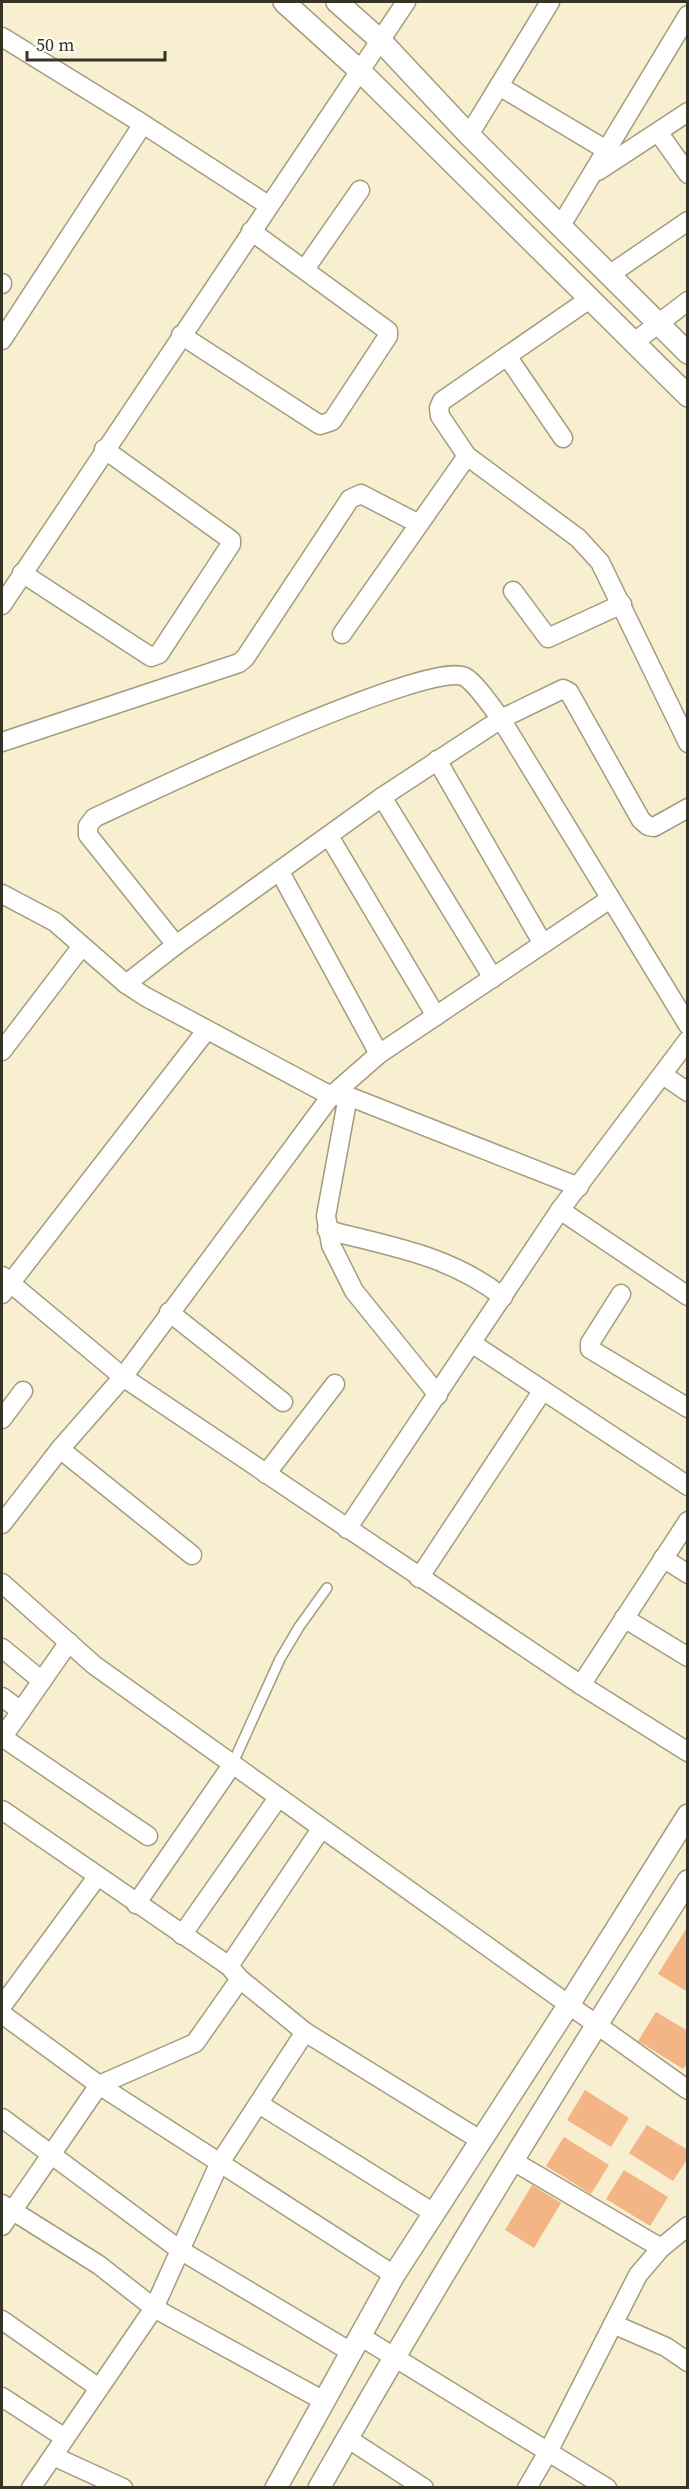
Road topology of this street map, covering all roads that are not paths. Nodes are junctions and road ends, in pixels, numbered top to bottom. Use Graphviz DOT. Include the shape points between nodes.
graph roads {
  1 [pos="284,2"];
  2 [pos="337,2"];
  3 [pos="406,2"];
  4 [pos="550,2"];
  5 [pos="687,15"];
  6 [pos="2,37"];
  7 [pos="380,40"];
  8 [pos="359,70"];
  9 [pos="499,86"];
  10 [pos="687,112"];
  11 [pos="143,124"];
  12 [pos="658,132"];
  13 [pos="469,135"];
  14 [pos="608,151"];
  15 [pos="594,174"];
  16 [pos="687,174"];
  17 [pos="360,190"];
  18 [pos="268,205"];
  19 [pos="687,221"];
  20 [pos="560,226"];
  21 [pos="251,231"];
  22 [pos="304,269"];
  23 [pos="609,275"];
  24 [pos="588,300"];
  25 [pos="687,301"];
  26 [pos="658,323"];
  27 [pos="181,335"];
  28 [pos="2,340"];
  29 [pos="633,343"];
  30 [pos="687,353"];
  31 [pos="507,356"];
  32 [pos="687,396"];
  33 [pos="563,438"];
  34 [pos="104,449"];
  35 [pos="467,456"];
  36 [pos="419,524"];
  37 [pos="22,573"];
  38 [pos="513,591"];
  39 [pos="622,604"];
  40 [pos="2,605"];
  41 [pos="342,634"];
  42 [pos="501,719"];
  43 [pos="2,742"];
  44 [pos="687,743"];
  45 [pos="437,760"];
  46 [pos="382,797"];
  47 [pos="687,808"];
  48 [pos="329,836"];
  49 [pos="280,872"];
  50 [pos="2,894"];
  51 [pos="610,899"];
  52 [pos="543,944"];
  53 [pos="176,945"];
  54 [pos="82,946"];
  55 [pos="493,978"];
  56 [pos="126,984"];
  57 [pos="436,1016"];
  58 [pos="687,1025"];
  59 [pos="206,1031"];
  60 [pos="687,1040"];
  61 [pos="2,1051"];
  62 [pos="379,1054"];
  63 [pos="663,1075"];
  64 [pos="687,1092"];
  65 [pos="339,1096"];
  66 [pos="579,1187"];
  67 [pos="560,1210"];
  68 [pos="327,1230"];
  69 [pos="5,1284"];
  70 [pos="621,1294"];
  71 [pos="687,1296"];
  72 [pos="503,1297"];
  73 [pos="169,1312"];
  74 [pos="473,1344"];
  75 [pos="123,1377"];
  76 [pos="335,1384"];
  77 [pos="543,1390"];
  78 [pos="23,1391"];
  79 [pos="438,1395"];
  80 [pos="283,1401"];
  81 [pos="687,1407"];
  82 [pos="2,1419"];
  83 [pos="60,1449"];
  84 [pos="266,1474"];
  85 [pos="687,1486"];
  86 [pos="687,1521"];
  87 [pos="2,1524"];
  88 [pos="347,1530"];
  89 [pos="192,1555"];
  90 [pos="663,1558"];
  91 [pos="687,1574"];
  92 [pos="420,1578"];
  93 [pos="2,1583"];
  94 [pos="327,1588"];
  95 [pos="624,1618"];
  96 [pos="69,1642"];
  97 [pos="2,1648"];
  98 [pos="687,1657"];
  99 [pos="42,1681"];
  100 [pos="581,1685"];
  101 [pos="2,1697"];
  102 [pos="21,1711"];
  103 [pos="2,1738"];
  104 [pos="687,1752"];
  105 [pos="232,1765"];
  106 [pos="278,1798"];
  107 [pos="2,1810"];
  108 [pos="687,1815"];
  109 [pos="321,1828"];
  110 [pos="148,1836"];
  111 [pos="97,1877"];
  112 [pos="687,1881"];
  113 [pos="136,1904"];
  114 [pos="182,1935"];
  115 [pos="234,1972"];
  116 [pos="2,2006"];
  117 [pos="568,2006"];
  118 [pos="2,2014"];
  119 [pos="595,2026"];
  120 [pos="305,2032"];
  121 [pos="99,2085"];
  122 [pos="687,2090"];
  123 [pos="259,2104"];
  124 [pos="2,2118"];
  125 [pos="480,2140"];
  126 [pos="52,2154"];
  127 [pos="513,2161"];
  128 [pos="219,2164"];
  129 [pos="432,2212"];
  130 [pos="5,2214"];
  131 [pos="687,2226"];
  132 [pos="661,2248"];
  133 [pos="180,2250"];
  134 [pos="394,2276"];
  135 [pos="154,2308"];
  136 [pos="2,2319"];
  137 [pos="613,2324"];
  138 [pos="356,2344"];
  139 [pos="394,2356"];
  140 [pos="687,2362"];
  141 [pos="99,2388"];
  142 [pos="2,2397"];
  143 [pos="324,2401"];
  144 [pos="65,2438"];
  145 [pos="347,2438"];
  146 [pos="548,2452"];
  147 [pos="53,2456"];
  148 [pos="31,2487"];
  149 [pos="123,2487"];
  150 [pos="276,2487"];
  151 [pos="319,2487"];
  152 [pos="423,2487"];
  153 [pos="527,2487"];
  154 [pos="607,2487"];
  1 -- 8 [label="street"];
  2 -- 7 [label="street"];
  3 -- 7 [label="street"];
  4 -- 9 [label="street"];
  5 -- 14 [label="street"];
  6 -- 11 [label="street"];
  7 -- 8 [label="street"];
  7 -- 13 [label="street"];
  8 -- 18 [label="street"];
  8 -- 24 [label="street"];
  9 -- 13 [label="street"];
  9 -- 14 [label="street"];
  10 -- 12 [label="street"];
  11 -- 18 [label="street"];
  11 -- 28 [label="street"];
  12 -- 15 [label="street"];
  12 -- 16 [label="street"];
  13 -- 20 [label="street"];
  14 -- 15 [label="street"];
  15 -- 20 [label="street"];
  17 -- 22 [label="street"];
  18 -- 21 [label="street"];
  19 -- 23 [label="street"];
  20 -- 23 [label="street"];
  21 -- 22 [label="street"];
  21 -- 27 [label="street"];
  22 -- 27 [label="street" via="388,331 327,424 320,425"];
  23 -- 26 [label="street"];
  24 -- 29 [label="street"];
  24 -- 31 [label="street"];
  25 -- 26 [label="street"];
  26 -- 29 [label="street"];
  26 -- 30 [label="street"];
  27 -- 34 [label="street"];
  29 -- 32 [label="street"];
  31 -- 33 [label="street"];
  31 -- 35 [label="street" via="442,401 439,408 440,416"];
  34 -- 37 [label="street"];
  34 -- 37 [label="street" via="231,540 159,654 151,657"];
  35 -- 36 [label="street"];
  35 -- 39 [label="street" via="578,538 600,562"];
  36 -- 41 [label="street"];
  36 -- 43 [label="street" via="356,495 251,653 239,663"];
  37 -- 40 [label="street"];
  38 -- 39 [label="street" via="548,638"];
  39 -- 44 [label="street"];
  42 -- 45 [label="street"];
  42 -- 47 [label="street" via="563,689 569,692 641,820 654,827"];
  42 -- 51 [label="street"];
  42 -- 53 [label="street" via="465,677 438,678 366,698 94,818 88,835"];
  45 -- 46 [label="street"];
  45 -- 52 [label="street"];
  46 -- 48 [label="street"];
  46 -- 55 [label="street"];
  48 -- 49 [label="street"];
  48 -- 57 [label="street"];
  49 -- 53 [label="street"];
  49 -- 62 [label="street"];
  50 -- 54 [label="street" via="55,922"];
  51 -- 52 [label="street"];
  51 -- 58 [label="street"];
  52 -- 55 [label="street"];
  53 -- 56 [label="street"];
  54 -- 56 [label="street"];
  54 -- 61 [label="street"];
  55 -- 57 [label="street"];
  56 -- 59 [label="street"];
  57 -- 62 [label="street"];
  59 -- 65 [label="street"];
  59 -- 69 [label="street"];
  60 -- 63 [label="street"];
  62 -- 65 [label="street"];
  63 -- 64 [label="street"];
  63 -- 66 [label="street"];
  65 -- 66 [label="street"];
  65 -- 68 [label="street"];
  65 -- 73 [label="street"];
  66 -- 67 [label="street"];
  67 -- 71 [label="street"];
  67 -- 72 [label="street"];
  68 -- 72 [label="street" via="441,1260 466,1271"];
  68 -- 79 [label="street" via="354,1292"];
  69 -- 75 [label="street"];
  70 -- 81 [label="street" via="590,1348"];
  72 -- 74 [label="street"];
  73 -- 75 [label="street"];
  73 -- 80 [label="street"];
  74 -- 77 [label="street"];
  74 -- 79 [label="street"];
  75 -- 83 [label="street"];
  75 -- 84 [label="street"];
  76 -- 84 [label="street"];
  77 -- 85 [label="street"];
  77 -- 92 [label="street"];
  78 -- 82 [label="street"];
  79 -- 88 [label="street"];
  83 -- 87 [label="street"];
  83 -- 89 [label="street"];
  84 -- 88 [label="street"];
  86 -- 90 [label="street"];
  88 -- 92 [label="street"];
  90 -- 91 [label="street"];
  90 -- 95 [label="street"];
  92 -- 100 [label="street"];
  93 -- 96 [label="street"];
  94 -- 105 [label="lane" via="280,1659"];
  95 -- 98 [label="street"];
  95 -- 100 [label="street"];
  96 -- 99 [label="street"];
  96 -- 105 [label="street" via="94,1665"];
  97 -- 99 [label="street"];
  99 -- 102 [label="street"];
  100 -- 104 [label="street"];
  101 -- 102 [label="street"];
  102 -- 103 [label="street"];
  103 -- 110 [label="street"];
  105 -- 106 [label="street"];
  105 -- 113 [label="street"];
  106 -- 109 [label="street"];
  106 -- 114 [label="street"];
  107 -- 111 [label="street"];
  108 -- 117 [label="street"];
  109 -- 115 [label="street"];
  109 -- 117 [label="street"];
  111 -- 113 [label="street"];
  111 -- 116 [label="street"];
  112 -- 119 [label="street"];
  113 -- 114 [label="street"];
  114 -- 115 [label="street"];
  115 -- 120 [label="street"];
  115 -- 121 [label="street" via="195,2043"];
  117 -- 119 [label="street"];
  117 -- 125 [label="street"];
  118 -- 121 [label="street"];
  119 -- 122 [label="street"];
  119 -- 127 [label="street"];
  120 -- 123 [label="street"];
  120 -- 125 [label="street"];
  121 -- 126 [label="street"];
  121 -- 128 [label="street"];
  123 -- 128 [label="street"];
  123 -- 129 [label="street"];
  124 -- 126 [label="street"];
  125 -- 129 [label="street"];
  126 -- 130 [label="street"];
  126 -- 133 [label="street"];
  127 -- 132 [label="street"];
  127 -- 139 [label="street"];
  128 -- 133 [label="street"];
  128 -- 134 [label="street"];
  129 -- 134 [label="street"];
  130 -- 135 [label="street" via="99,2265"];
  131 -- 132 [label="street"];
  132 -- 137 [label="street" via="638,2275"];
  133 -- 135 [label="street"];
  133 -- 138 [label="street"];
  134 -- 138 [label="street"];
  135 -- 141 [label="street"];
  135 -- 143 [label="street"];
  136 -- 141 [label="street"];
  137 -- 140 [label="street" via="666,2347"];
  137 -- 146 [label="street"];
  138 -- 139 [label="street"];
  138 -- 143 [label="street"];
  139 -- 145 [label="street"];
  139 -- 146 [label="street"];
  141 -- 144 [label="street"];
  142 -- 144 [label="street"];
  143 -- 150 [label="street"];
  144 -- 147 [label="street"];
  145 -- 151 [label="street"];
  145 -- 152 [label="street"];
  146 -- 153 [label="street"];
  146 -- 154 [label="street"];
  147 -- 148 [label="street"];
  147 -- 149 [label="street"];
}
